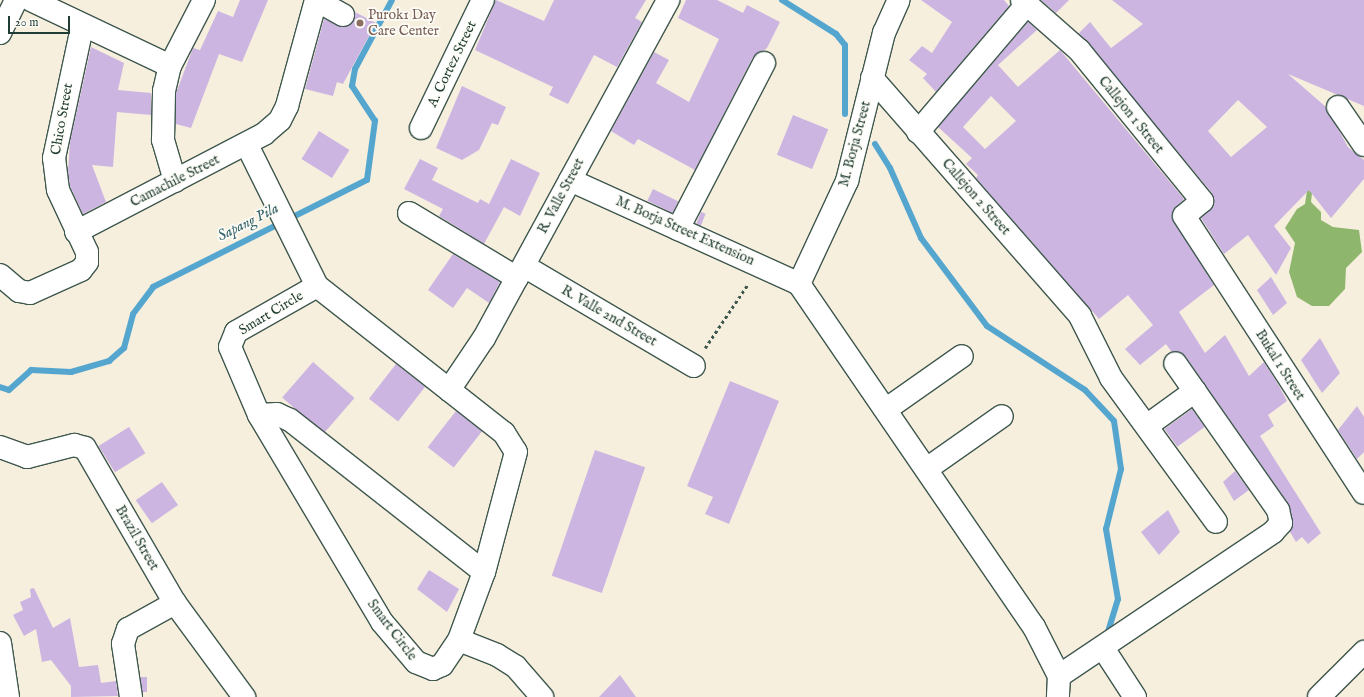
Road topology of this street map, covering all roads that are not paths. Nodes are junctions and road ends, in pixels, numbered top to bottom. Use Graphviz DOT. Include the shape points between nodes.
graph roads {
  1 [pos="16,0"];
  2 [pos="31,0"];
  3 [pos="204,0"];
  4 [pos="316,0"];
  5 [pos="483,0"];
  6 [pos="668,0"];
  7 [pos="899,0"];
  8 [pos="1025,2"];
  9 [pos="343,15"];
  10 [pos="82,27"];
  11 [pos="0,33"];
  12 [pos="764,63"];
  13 [pos="170,66"];
  14 [pos="872,78"];
  15 [pos="1338,107"];
  16 [pos="421,128"];
  17 [pos="918,132"];
  18 [pos="247,145"];
  19 [pos="1364,145"];
  20 [pos="570,180"];
  21 [pos="175,181"];
  22 [pos="409,213"];
  23 [pos="678,230"];
  24 [pos="76,232"];
  25 [pos="1198,235"];
  26 [pos="520,272"];
  27 [pos="0,275"];
  28 [pos="799,284"];
  29 [pos="317,286"];
  30 [pos="962,356"];
  31 [pos="1175,363"];
  32 [pos="694,366"];
  33 [pos="450,390"];
  34 [pos="1195,391"];
  35 [pos="888,408"];
  36 [pos="259,415"];
  37 [pos="1002,416"];
  38 [pos="1148,426"];
  39 [pos="0,447"];
  40 [pos="928,468"];
  41 [pos="1364,493"];
  42 [pos="1216,522"];
  43 [pos="484,572"];
  44 [pos="174,603"];
  45 [pos="459,640"];
  46 [pos="0,643"];
  47 [pos="1103,648"];
  48 [pos="1364,652"];
  49 [pos="1059,687"];
  50 [pos="8,697"];
  51 [pos="131,697"];
  52 [pos="244,697"];
  53 [pos="542,697"];
  54 [pos="1135,697"];
  55 [pos="1319,697"];
  1 -- 11 [label="street"];
  2 -- 10 [label="street"];
  3 -- 13 [label="street"];
  4 -- 9 [label="street"];
  4 -- 18 [label="street, Camachile Street" via="288,106 273,127"];
  5 -- 16 [label="street, A. Cortez Street"];
  6 -- 20 [label="street, R. Valle Street"];
  7 -- 14 [label="street, M. Borja Street" via="884,33"];
  8 -- 17 [label="street"];
  8 -- 25 [label="street, Callejon 1 Street" via="1079,50 1202,201 1184,216"];
  10 -- 13 [label="street"];
  10 -- 24 [label="street, Chico Street" via="54,158 58,190"];
  12 -- 23 [label="street"];
  13 -- 21 [label="street" via="164,91 163,140"];
  14 -- 17 [label="street, Callejon 2 Street"];
  14 -- 28 [label="street, M. Borja Street" via="847,181"];
  15 -- 19 [label="street"];
  17 -- 38 [label="street, Callejon 2 Street" via="1080,316 1111,378"];
  18 -- 21 [label="street, Camachile Street"];
  18 -- 29 [label="street" via="286,219"];
  20 -- 23 [label="street, M. Borja Street Extension"];
  20 -- 26 [label="street, R. Valle Street"];
  21 -- 24 [label="street, Camachile Street"];
  22 -- 26 [label="street, R. Valle 2nd Street"];
  23 -- 28 [label="street, M. Borja Street Extension"];
  24 -- 27 [label="street" via="88,257 81,270 30,293 19,292"];
  25 -- 41 [label="street, Bukal 1 Street"];
  26 -- 32 [label="street, R. Valle 2nd Street"];
  26 -- 33 [label="street, R. Valle Street" via="484,338"];
  28 -- 35 [label="street"];
  29 -- 33 [label="street, Smart Circle"];
  29 -- 36 [label="street, Smart Circle" via="232,336 230,347"];
  30 -- 35 [label="street"];
  31 -- 34 [label="street"];
  33 -- 43 [label="street, Smart Circle" via="504,433 516,452"];
  34 -- 38 [label="street"];
  34 -- 47 [label="street" via="1278,510 1281,523"];
  35 -- 40 [label="street"];
  36 -- 43 [label="street" via="277,414 290,420"];
  36 -- 45 [label="street, Smart Circle" via="382,622 410,657 422,668 438,667"];
  37 -- 40 [label="street"];
  38 -- 42 [label="street, Callejon 2 Street"];
  39 -- 44 [label="street, Brazil Street" via="27,457 74,446 85,448"];
  40 -- 49 [label="street" via="1034,627"];
  43 -- 45 [label="street, Smart Circle"];
  44 -- 51 [label="street" via="128,628 122,644"];
  44 -- 52 [label="street, Brazil Street"];
  45 -- 53 [label="street" via="498,655 516,667"];
  46 -- 50 [label="street"];
  47 -- 49 [label="street"];
  47 -- 54 [label="street"];
  48 -- 55 [label="street"];
}
